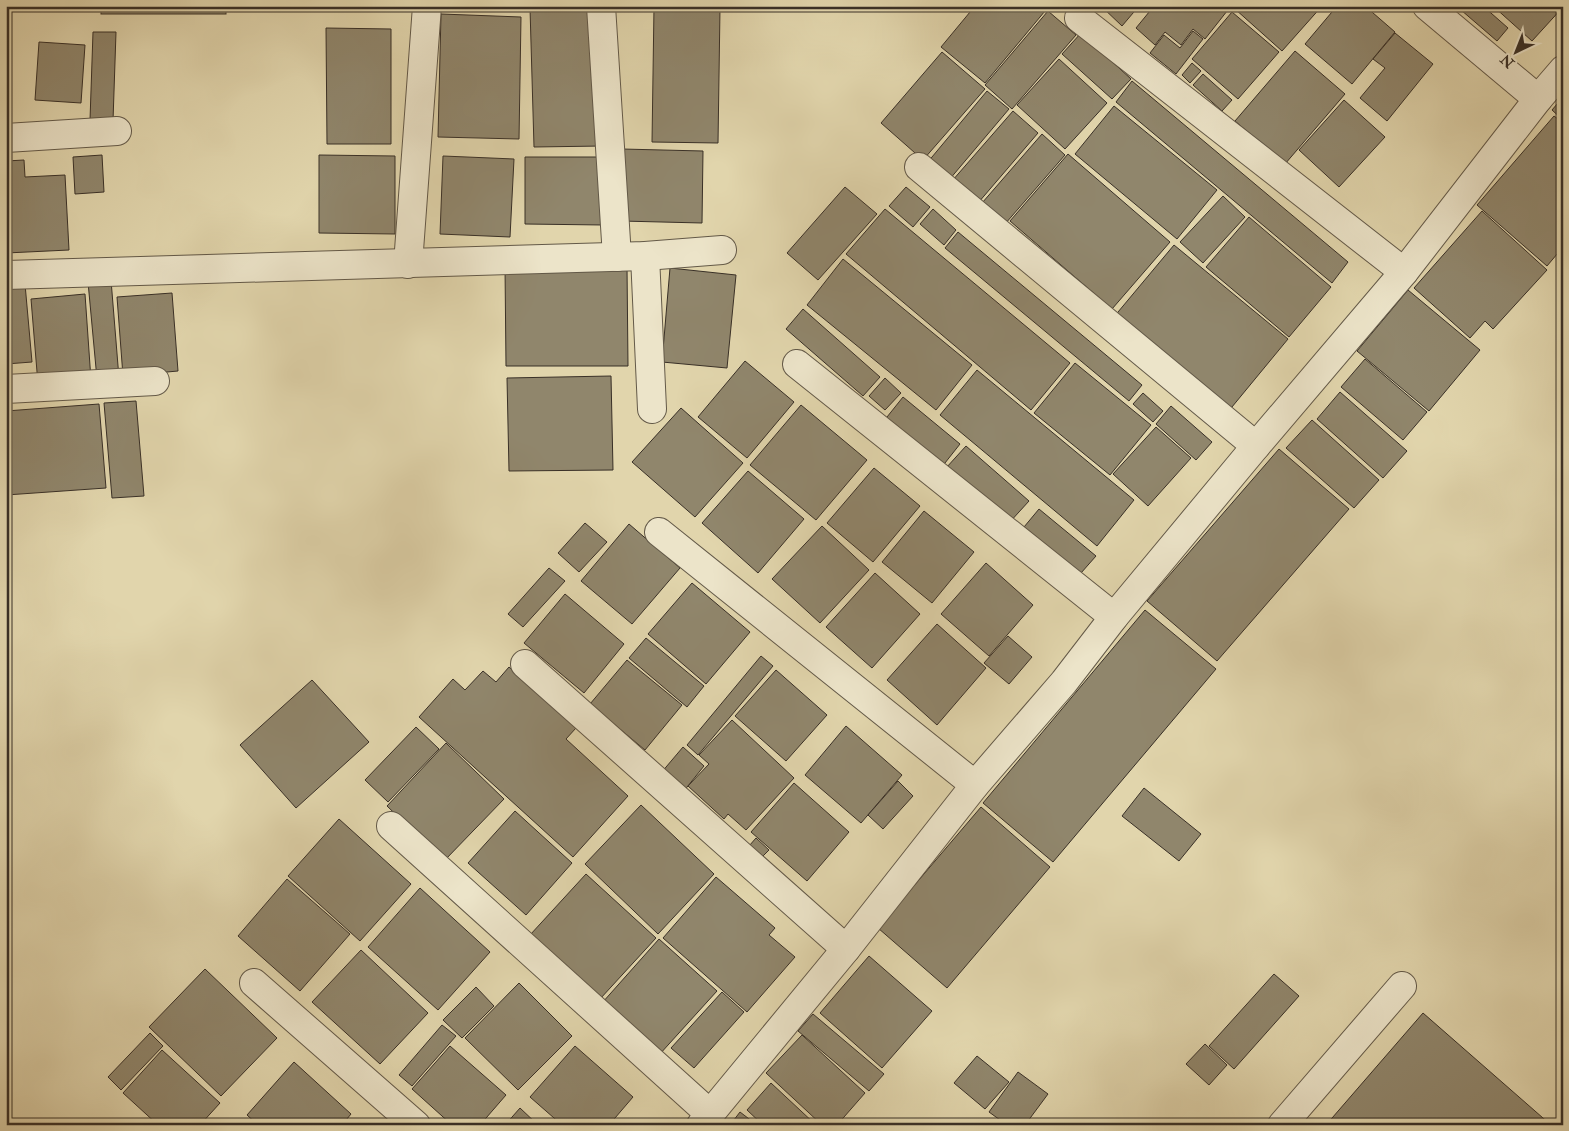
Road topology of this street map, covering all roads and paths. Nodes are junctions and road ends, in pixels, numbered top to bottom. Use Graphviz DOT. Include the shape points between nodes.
graph roads {
  1 [pos="427,6"];
  2 [pos="601,6"];
  3 [pos="1427,6"];
  4 [pos="1079,18"];
  5 [pos="1563,70"];
  6 [pos="1538,99"];
  7 [pos="117,131"];
  8 [pos="6,138"];
  9 [pos="919,167"];
  10 [pos="722,250"];
  11 [pos="645,256"];
  12 [pos="617,257"];
  13 [pos="408,264"];
  14 [pos="1404,272"];
  15 [pos="6,275"];
  16 [pos="797,364"];
  17 [pos="155,381"];
  18 [pos="6,389"];
  19 [pos="652,409"];
  20 [pos="1256,446"];
  21 [pos="659,532"];
  22 [pos="1114,617"];
  23 [pos="525,664"];
  24 [pos="975,785"];
  25 [pos="391,826"];
  26 [pos="846,949"];
  27 [pos="254,983"];
  28 [pos="1402,986"];
  29 [pos="705,1119"];
  30 [pos="416,1125"];
  31 [pos="1282,1125"];
  1 -- 13 [label="street"];
  2 -- 12 [label="street"];
  3 -- 6 [label="street"];
  4 -- 14 [label="street"];
  5 -- 6 [label="street"];
  6 -- 14 [label="street"];
  7 -- 8 [label="street"];
  9 -- 20 [label="street"];
  10 -- 11 [label="street"];
  11 -- 12 [label="street"];
  11 -- 19 [label="street"];
  12 -- 13 [label="street"];
  13 -- 15 [label="street"];
  14 -- 20 [label="street"];
  16 -- 22 [label="street"];
  17 -- 18 [label="street"];
  20 -- 22 [label="street"];
  21 -- 24 [label="street"];
  22 -- 24 [label="street" via="1064,682"];
  23 -- 26 [label="street"];
  24 -- 26 [label="street"];
  25 -- 29 [label="street"];
  26 -- 29 [label="street"];
  27 -- 30 [label="street"];
  28 -- 31 [label="street"];
}
